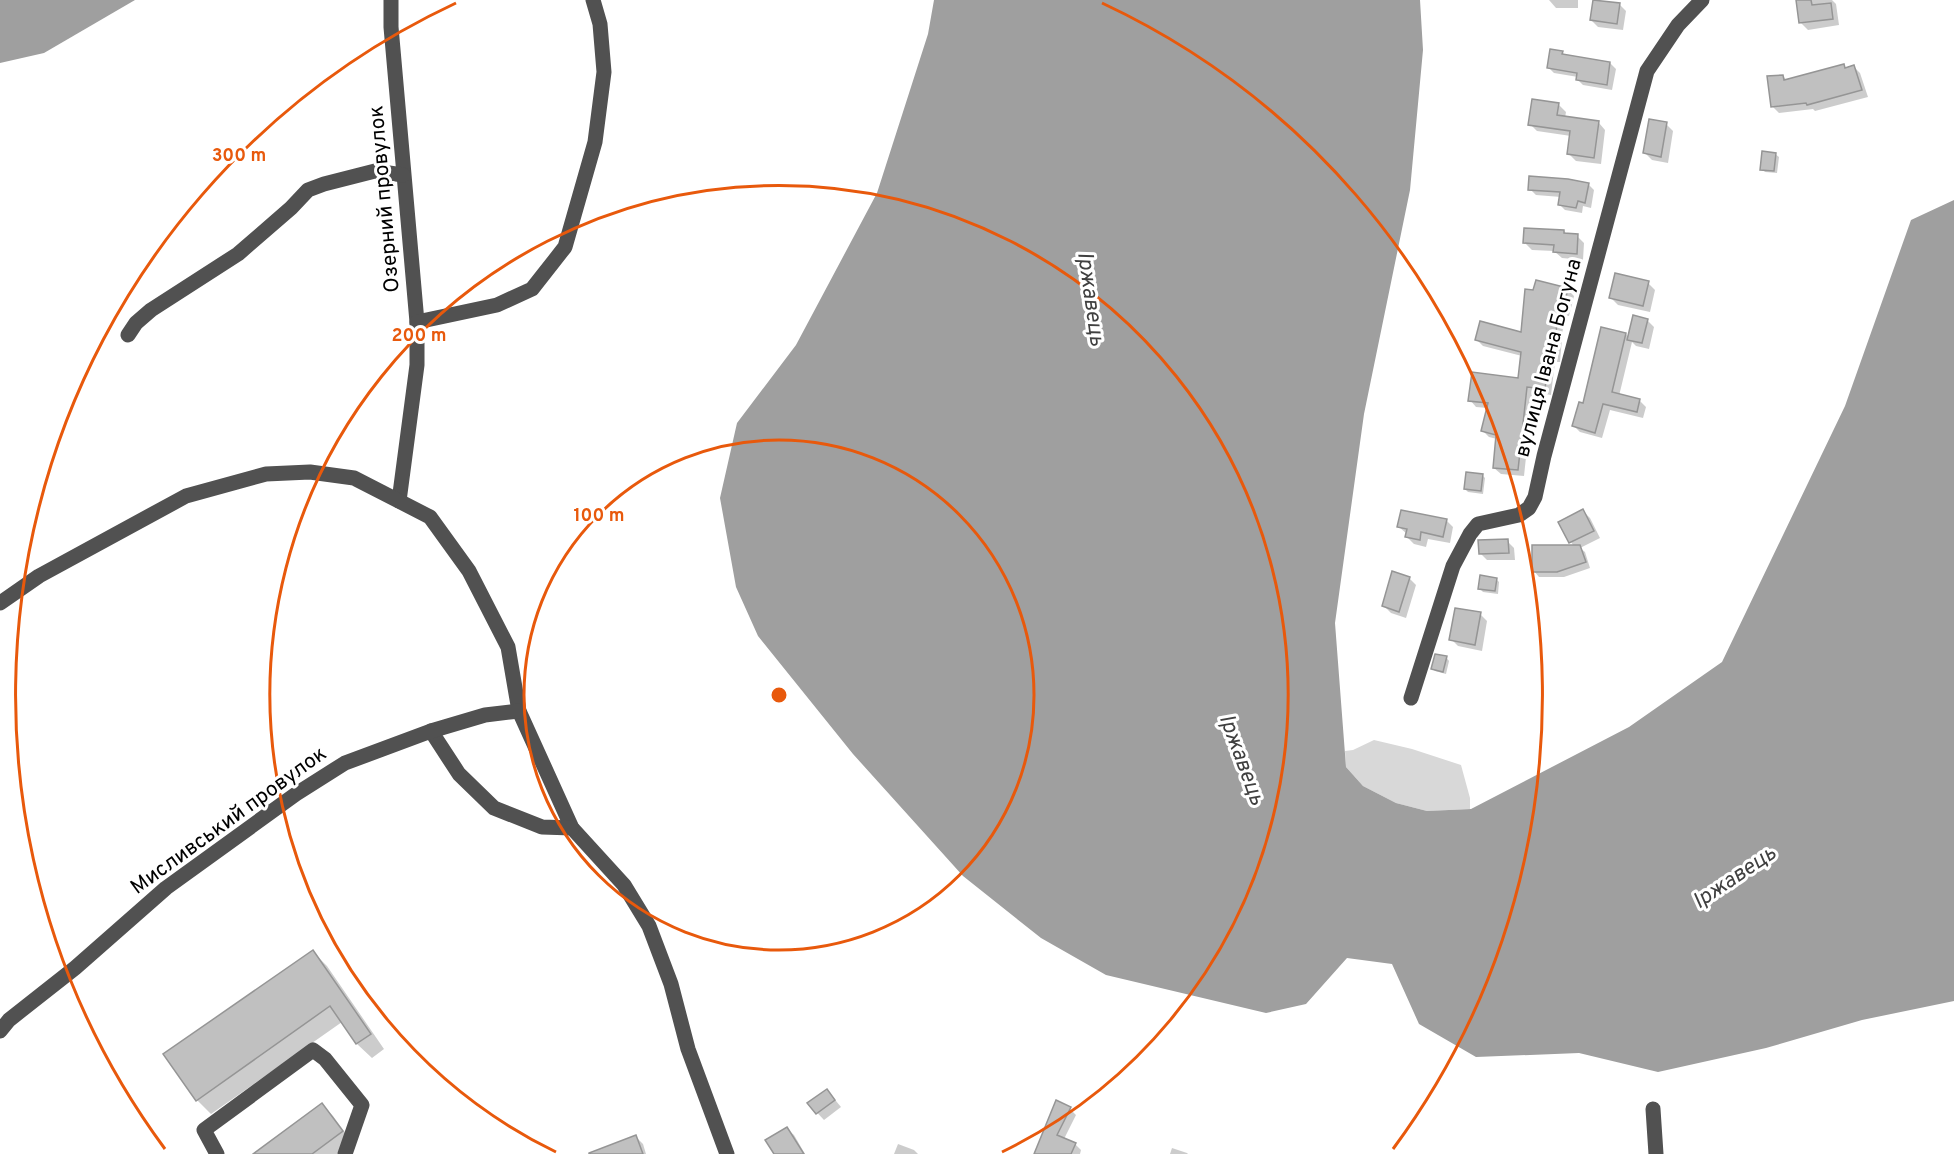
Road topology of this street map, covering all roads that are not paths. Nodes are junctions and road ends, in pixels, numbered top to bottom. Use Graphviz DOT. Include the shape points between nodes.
graph roads {
  1 [pos="391,0"];
  2 [pos="593,0"];
  3 [pos="1702,0"];
  4 [pos="404,175"];
  5 [pos="417,322"];
  6 [pos="128,335"];
  7 [pos="399,501"];
  8 [pos="0,603"];
  9 [pos="1411,698"];
  10 [pos="519,711"];
  11 [pos="431,731"];
  12 [pos="572,828"];
  13 [pos="0,1031"];
  14 [pos="1653,1109"];
  15 [pos="217,1154"];
  16 [pos="345,1154"];
  17 [pos="726,1154"];
  18 [pos="1656,1154"];
  1 -- 4 [label="street, Озерний провулок"];
  2 -- 5 [label="street" via="600,24 604,72 595,142 565,248 532,289 497,305"];
  3 -- 9 [label="street, вулиця Івана Богуна" via="1678,25 1647,71 1535,497 1520,515 1478,524 1470,534 1453,566"];
  4 -- 5 [label="street, Озерний провулок"];
  4 -- 6 [label="street" via="375,171 308,190 238,254 151,310"];
  5 -- 7 [label="street, Озерний провулок" via="417,364"];
  7 -- 8 [label="street" via="354,478 310,472 266,474 186,496 39,576"];
  7 -- 10 [label="street" via="430,517 469,571 508,647"];
  10 -- 11 [label="street, Мисливський провулок" via="485,715"];
  10 -- 12 [label="street"];
  11 -- 12 [label="street" via="459,774 494,808 542,827"];
  11 -- 13 [label="street, Мисливський провулок" via="345,763 296,794 166,888"];
  12 -- 17 [label="street" via="624,885 649,926"];
  14 -- 18 [label="street"];
  15 -- 16 [label="street" via="204,1130 313,1050 326,1059 362,1105"];
}
